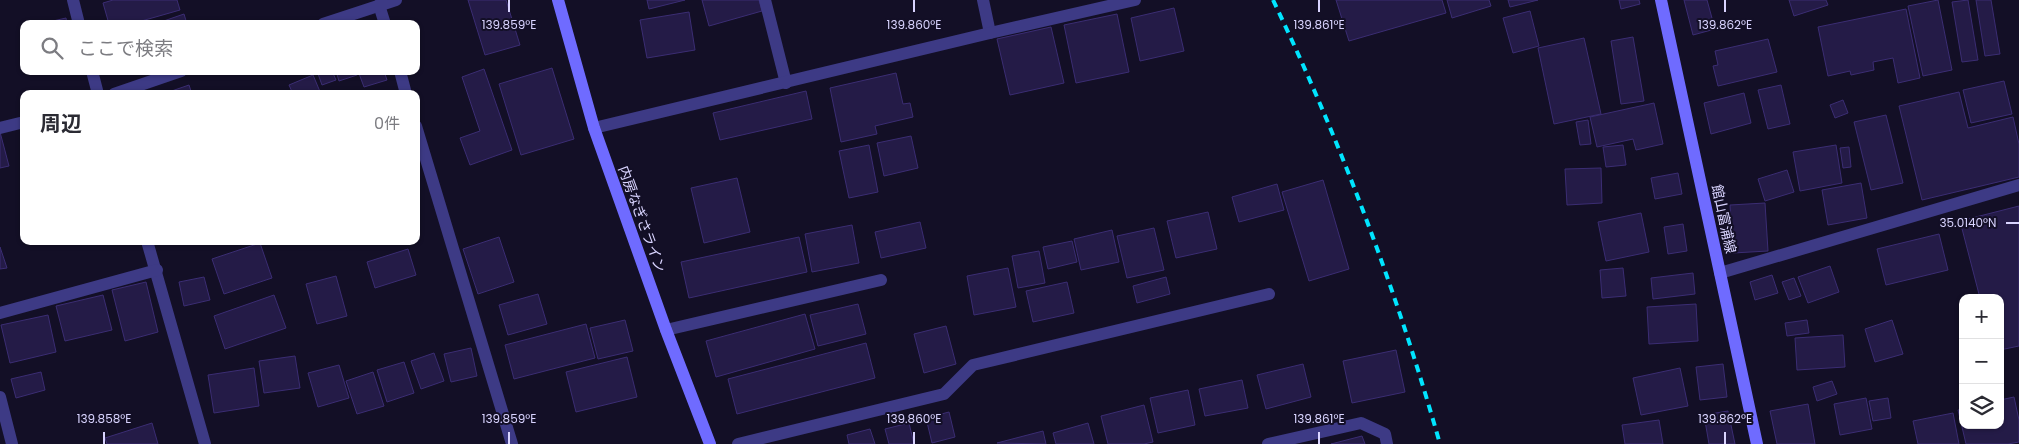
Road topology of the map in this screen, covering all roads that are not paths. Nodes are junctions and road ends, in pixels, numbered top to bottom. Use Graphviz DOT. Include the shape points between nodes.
graph roads {
  1 [pos="73,0"];
  2 [pos="396,0"];
  3 [pos="558,0"];
  4 [pos="765,0"];
  5 [pos="983,0"];
  6 [pos="1135,0"];
  7 [pos="1660,0"];
  8 [pos="379,5"];
  9 [pos="78,20"];
  10 [pos="335,20"];
  11 [pos="384,20"];
  12 [pos="990,33"];
  13 [pos="93,75"];
  14 [pos="169,75"];
  15 [pos="401,75"];
  16 [pos="786,82"];
  17 [pos="97,90"];
  18 [pos="126,90"];
  19 [pos="405,90"];
  20 [pos="20,123"];
  21 [pos="0,128"];
  22 [pos="594,128"];
  23 [pos="420,139"];
  24 [pos="2019,185"];
  25 [pos="148,245"];
  26 [pos="156,270"];
  27 [pos="1720,273"];
  28 [pos="881,280"];
  29 [pos="1269,294"];
  30 [pos="0,313"];
  31 [pos="666,330"];
  32 [pos="0,397"];
  33 [pos="1286,442"];
  34 [pos="12,444"];
  35 [pos="205,444"];
  36 [pos="512,444"];
  37 [pos="710,444"];
  38 [pos="738,444"];
  39 [pos="1268,444"];
  40 [pos="1387,444"];
  41 [pos="1757,444"];
  1 -- 9 [label="street"];
  2 -- 8 [label="street"];
  3 -- 22 [label="street, 内房なぎさライン"];
  4 -- 16 [label="street"];
  5 -- 12 [label="street"];
  6 -- 12 [label="street"];
  7 -- 27 [label="street, 館山富浦線"];
  8 -- 10 [label="street"];
  8 -- 11 [label="street"];
  12 -- 16 [label="street"];
  13 -- 17 [label="street"];
  14 -- 18 [label="street"];
  15 -- 19 [label="street"];
  16 -- 22 [label="street"];
  20 -- 21 [label="street"];
  22 -- 31 [label="street, 内房なぎさライン"];
  23 -- 36 [label="street"];
  24 -- 27 [label="street"];
  25 -- 26 [label="street"];
  26 -- 30 [label="street"];
  26 -- 35 [label="street"];
  27 -- 41 [label="street, 館山富浦線"];
  28 -- 31 [label="street"];
  29 -- 38 [label="street" via="973,365 944,394"];
  31 -- 37 [label="street, 内房なぎさライン"];
  32 -- 34 [label="street"];
  33 -- 39 [label="street"];
  33 -- 40 [label="street" via="1361,423 1385,434"];
}
